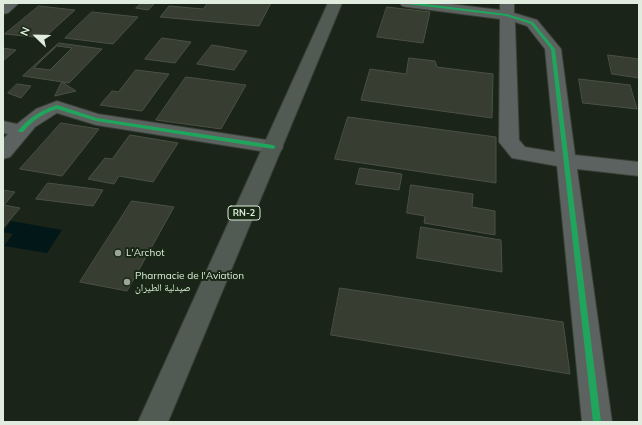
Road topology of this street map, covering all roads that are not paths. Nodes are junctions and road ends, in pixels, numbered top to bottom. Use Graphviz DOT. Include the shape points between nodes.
graph roads {
  1 [pos="12,3"];
  2 [pos="335,3"];
  3 [pos="407,3"];
  4 [pos="507,9"];
  5 [pos="3,10"];
  6 [pos="12,129"];
  7 [pos="273,147"];
  8 [pos="3,152"];
  9 [pos="566,161"];
  10 [pos="639,169"];
  11 [pos="153,422"];
  12 [pos="597,422"];
  1 -- 5 [label="street"];
  2 -- 7 [label="main road, RN-2"];
  3 -- 4 [label="street"];
  4 -- 9 [label="street" via="532,23 553,49"];
  4 -- 9 [label="street" via="509,142 519,153"];
  6 -- 7 [label="street" via="27,124 39,114 57,107 96,119"];
  6 -- 8 [label="street"];
  7 -- 11 [label="main road, RN-2"];
  9 -- 10 [label="street"];
  9 -- 12 [label="street"];
}
